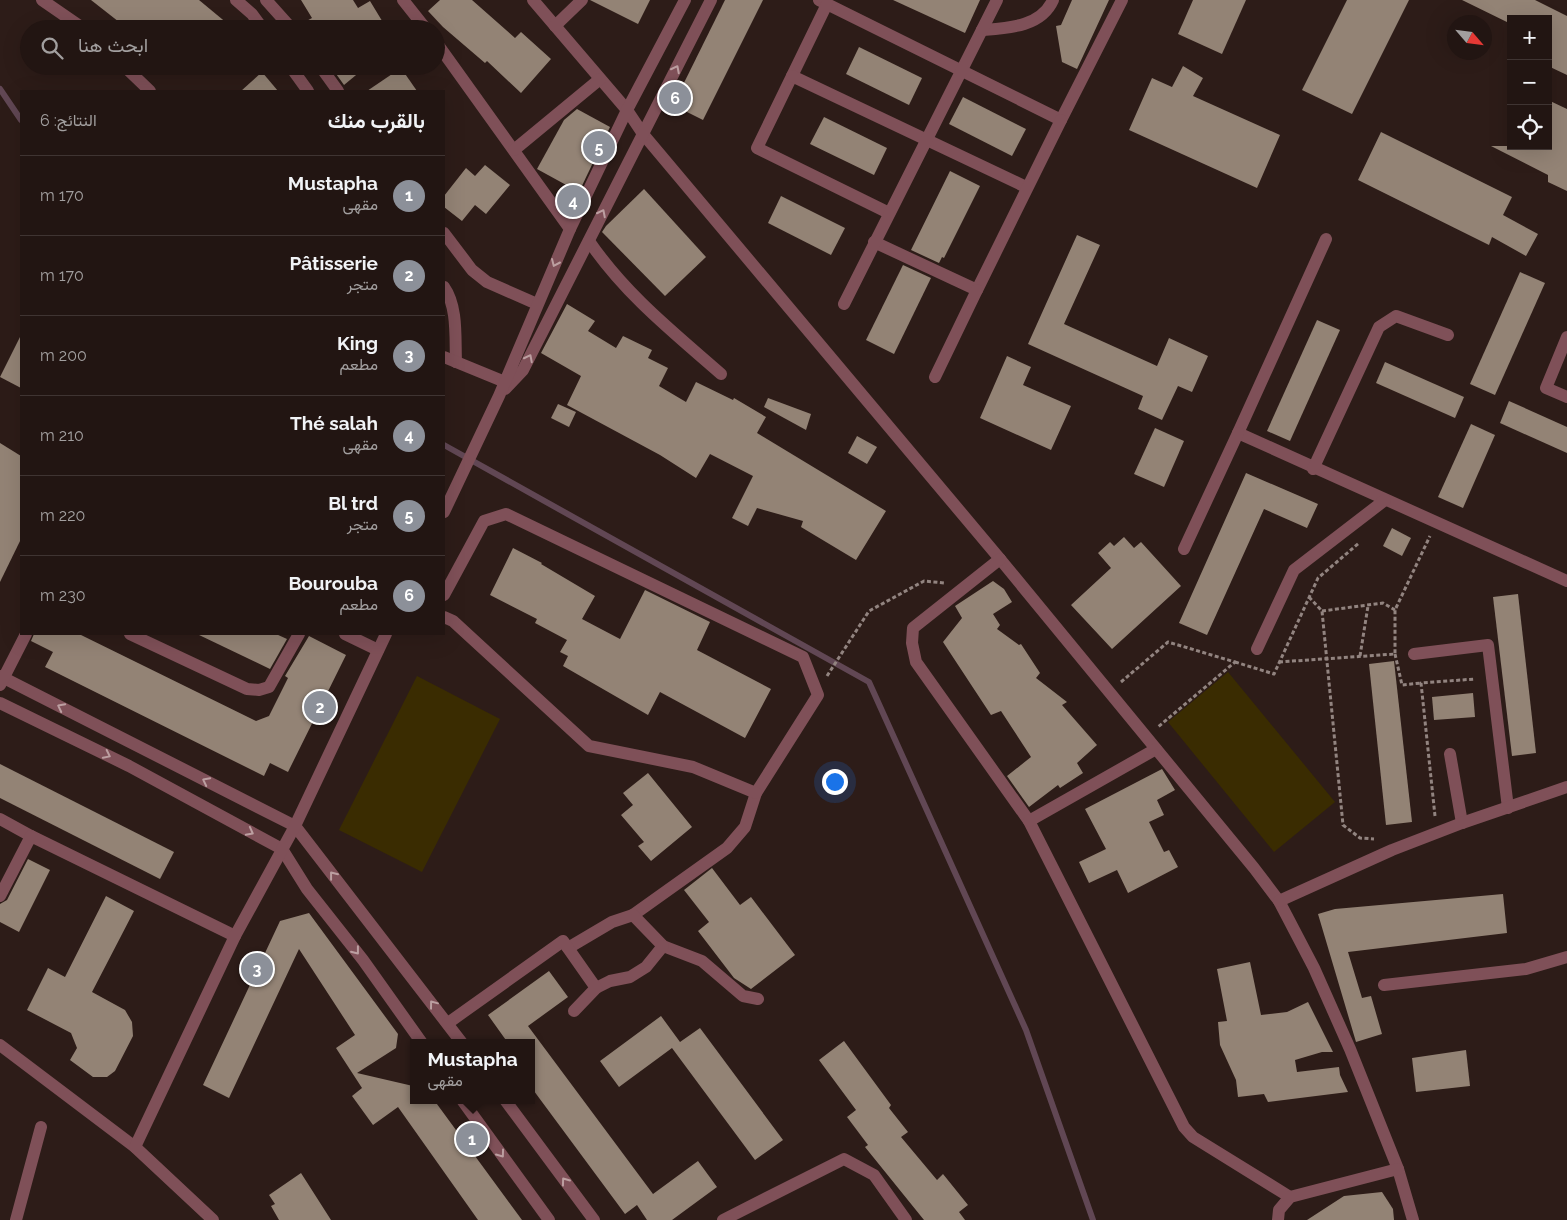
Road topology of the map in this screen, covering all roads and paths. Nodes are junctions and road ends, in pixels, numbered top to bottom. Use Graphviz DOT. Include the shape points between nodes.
graph roads {
  1 [pos="42,0"];
  2 [pos="236,0"];
  3 [pos="266,0"];
  4 [pos="404,0"];
  5 [pos="533,0"];
  6 [pos="582,0"];
  7 [pos="685,0"];
  8 [pos="711,0"];
  9 [pos="997,0"];
  10 [pos="1053,0"];
  11 [pos="1122,0"];
  12 [pos="823,2"];
  13 [pos="71,20"];
  14 [pos="256,20"];
  15 [pos="284,20"];
  16 [pos="419,20"];
  17 [pos="555,26"];
  18 [pos="982,30"];
  19 [pos="445,54"];
  20 [pos="961,71"];
  21 [pos="133,75"];
  22 [pos="296,75"];
  23 [pos="326,75"];
  24 [pos="792,76"];
  25 [pos="600,79"];
  26 [pos="149,90"];
  27 [pos="307,90"];
  28 [pos="337,90"];
  29 [pos="627,110"];
  30 [pos="1061,120"];
  31 [pos="643,134"];
  32 [pos="927,138"];
  33 [pos="514,150"];
  34 [pos="1026,186"];
  35 [pos="889,213"];
  36 [pos="570,229"];
  37 [pos="445,234"];
  38 [pos="1326,239"];
  39 [pos="588,240"];
  40 [pos="874,242"];
  41 [pos="445,288"];
  42 [pos="977,290"];
  43 [pos="537,304"];
  44 [pos="844,304"];
  45 [pos="1448,335"];
  46 [pos="1567,337"];
  47 [pos="445,357"];
  48 [pos="456,362"];
  49 [pos="721,374"];
  50 [pos="935,377"];
  51 [pos="504,382"];
  52 [pos="499,396"];
  53 [pos="1567,397"];
  54 [pos="1238,433"];
  55 [pos="1313,469"];
  56 [pos="1385,500"];
  57 [pos="445,510"];
  58 [pos="1436,523"];
  59 [pos="1362,541"];
  60 [pos="1184,549"];
  61 [pos="1000,560"];
  62 [pos="1566,577"];
  63 [pos="968,585"];
  64 [pos="445,593"];
  65 [pos="1309,597"];
  66 [pos="1368,606"];
  67 [pos="1395,610"];
  68 [pos="1322,611"];
  69 [pos="445,617"];
  70 [pos="25,635"];
  71 [pos="132,635"];
  72 [pos="298,635"];
  73 [pos="347,635"];
  74 [pos="386,635"];
  75 [pos="1258,648"];
  76 [pos="378,650"];
  77 [pos="1396,654"];
  78 [pos="1414,654"];
  79 [pos="1360,656"];
  80 [pos="1327,658"];
  81 [pos="1236,662"];
  82 [pos="1279,662"];
  83 [pos="1,680"];
  84 [pos="823,683"];
  85 [pos="1421,683"];
  86 [pos="1476,688"];
  87 [pos="1109,692"];
  88 [pos="0,703"];
  89 [pos="1146,737"];
  90 [pos="1156,749"];
  91 [pos="1450,754"];
  92 [pos="1567,787"];
  93 [pos="756,794"];
  94 [pos="1508,808"];
  95 [pos="0,819"];
  96 [pos="1436,819"];
  97 [pos="1030,821"];
  98 [pos="1462,822"];
  99 [pos="295,826"];
  100 [pos="31,836"];
  101 [pos="1377,840"];
  102 [pos="282,849"];
  103 [pos="0,896"];
  104 [pos="1279,901"];
  105 [pos="634,915"];
  106 [pos="235,936"];
  107 [pos="662,946"];
  108 [pos="568,948"];
  109 [pos="1567,957"];
  110 [pos="1384,985"];
  111 [pos="596,988"];
  112 [pos="758,999"];
  113 [pos="574,1011"];
  114 [pos="448,1023"];
  115 [pos="419,1039"];
  116 [pos="459,1039"];
  117 [pos="0,1045"];
  118 [pos="465,1104"];
  119 [pos="508,1104"];
  120 [pos="41,1127"];
  121 [pos="135,1147"];
  122 [pos="1398,1169"];
  123 [pos="1290,1197"];
  124 [pos="16,1220"];
  125 [pos="213,1220"];
  126 [pos="549,1220"];
  127 [pos="594,1220"];
  128 [pos="723,1220"];
  129 [pos="906,1220"];
  130 [pos="1278,1220"];
  131 [pos="1413,1220"];
  1 -- 13 [label="street"];
  2 -- 14 [label="street"];
  3 -- 15 [label="street"];
  4 -- 16 [label="street"];
  5 -- 17 [label="street"];
  6 -- 17 [label="street"];
  7 -- 29 [label="street"];
  31 -- 8 [label="street, one-way"];
  9 -- 18 [label="street"];
  10 -- 18 [label="street" via="1040,17 1025,24"];
  11 -- 30 [label="street"];
  12 -- 20 [label="street"];
  12 -- 24 [label="street"];
  17 -- 25 [label="street"];
  18 -- 20 [label="street"];
  19 -- 33 [label="street"];
  20 -- 30 [label="street"];
  20 -- 32 [label="street"];
  21 -- 26 [label="street"];
  22 -- 27 [label="street"];
  23 -- 28 [label="street"];
  24 -- 32 [label="street"];
  24 -- 35 [label="street" via="757,148"];
  25 -- 29 [label="street"];
  25 -- 33 [label="street"];
  29 -- 31 [label="street"];
  29 -- 36 [label="street"];
  30 -- 34 [label="street"];
  39 -- 31 [label="street, one-way"];
  31 -- 61 [label="street"];
  32 -- 34 [label="street"];
  32 -- 35 [label="street"];
  33 -- 36 [label="street"];
  34 -- 42 [label="street"];
  35 -- 40 [label="street"];
  36 -- 43 [label="street, one-way"];
  37 -- 43 [label="street" via="472,270 487,282"];
  38 -- 54 [label="street"];
  39 -- 49 [label="street" via="632,295"];
  52 -- 39 [label="street, one-way" via="523,370"];
  40 -- 42 [label="street"];
  40 -- 44 [label="street"];
  41 -- 48 [label="street" via="454,315"];
  42 -- 50 [label="street"];
  43 -- 51 [label="street"];
  45 -- 55 [label="street" via="1396,316 1378,327"];
  46 -- 53 [label="street" via="1546,388"];
  47 -- 48 [label="street"];
  48 -- 51 [label="street"];
  51 -- 52 [label="street"];
  52 -- 57 [label="street"];
  54 -- 55 [label="street"];
  54 -- 60 [label="street"];
  55 -- 56 [label="street"];
  56 -- 58 [label="street"];
  56 -- 75 [label="street" via="1294,570"];
  58 -- 62 [label="street"];
  58 -- 67 [label="path"];
  59 -- 65 [label="path" via="1318,578"];
  61 -- 63 [label="street"];
  61 -- 87 [label="street"];
  63 -- 84 [label="path" via="924,581 869,611"];
  63 -- 97 [label="street" via="913,628 916,662"];
  64 -- 93 [label="street" via="484,522 506,514 802,657 818,695"];
  65 -- 68 [label="path"];
  65 -- 82 [label="path"];
  66 -- 67 [label="path" via="1383,602"];
  66 -- 68 [label="path"];
  66 -- 79 [label="path"];
  67 -- 77 [label="path"];
  68 -- 80 [label="path"];
  69 -- 93 [label="street" via="453,621 589,746 693,767"];
  70 -- 83 [label="street"];
  71 -- 72 [label="street" via="247,689 259,690 269,687"];
  73 -- 76 [label="street"];
  74 -- 76 [label="street"];
  76 -- 99 [label="street"];
  77 -- 79 [label="path"];
  77 -- 85 [label="path" via="1402,685"];
  78 -- 94 [label="street" via="1488,645"];
  79 -- 80 [label="path"];
  80 -- 82 [label="path"];
  80 -- 101 [label="path" via="1344,825 1360,838"];
  81 -- 82 [label="path" via="1274,674"];
  81 -- 87 [label="path" via="1168,642"];
  81 -- 89 [label="path"];
  99 -- 83 [label="street, one-way"];
  85 -- 86 [label="path" via="1475,678"];
  85 -- 96 [label="path"];
  87 -- 89 [label="street"];
  88 -- 102 [label="street, one-way" via="129,766"];
  89 -- 90 [label="street"];
  90 -- 97 [label="street"];
  90 -- 104 [label="street"];
  91 -- 98 [label="street"];
  92 -- 94 [label="street"];
  93 -- 105 [label="street" via="745,827 727,848"];
  94 -- 98 [label="street"];
  95 -- 100 [label="street"];
  97 -- 123 [label="street" via="1184,1127 1193,1137"];
  98 -- 104 [label="street"];
  99 -- 102 [label="street"];
  114 -- 99 [label="street, one-way"];
  100 -- 103 [label="street"];
  100 -- 106 [label="street"];
  102 -- 106 [label="street"];
  102 -- 115 [label="street, one-way" via="307,889 364,960"];
  104 -- 122 [label="street" via="1318,977"];
  105 -- 107 [label="street"];
  105 -- 108 [label="street" via="612,922"];
  106 -- 121 [label="street"];
  107 -- 111 [label="street" via="646,967 630,977 610,980"];
  107 -- 112 [label="street" via="702,961 742,996"];
  108 -- 111 [label="street"];
  108 -- 114 [label="street" via="562,941"];
  109 -- 110 [label="street" via="1526,969"];
  111 -- 113 [label="street"];
  114 -- 116 [label="street"];
  117 -- 121 [label="street"];
  118 -- 126 [label="street, one-way"];
  127 -- 119 [label="street, one-way"];
  120 -- 124 [label="street"];
  121 -- 125 [label="street"];
  122 -- 123 [label="street"];
  122 -- 131 [label="street"];
  123 -- 130 [label="street" via="1279,1210"];
  128 -- 129 [label="street" via="844,1159 874,1174"];
}
